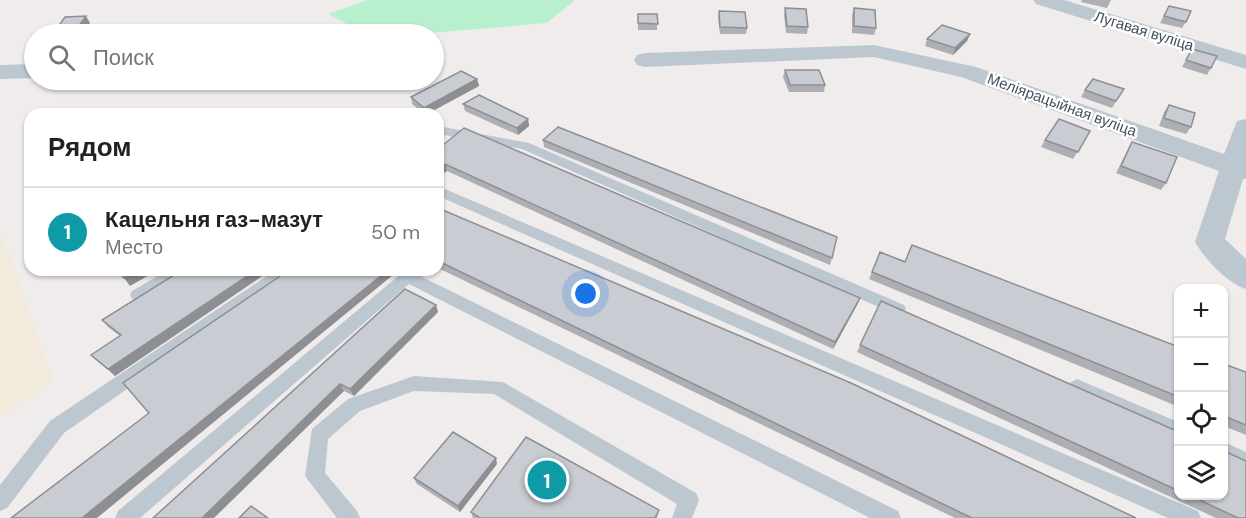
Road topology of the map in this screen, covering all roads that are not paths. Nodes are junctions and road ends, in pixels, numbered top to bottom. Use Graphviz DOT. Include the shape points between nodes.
graph roads {
  1 [pos="1042,0"];
  2 [pos="645,60"];
  3 [pos="1246,62"];
  4 [pos="24,71"];
  5 [pos="0,72"];
  6 [pos="1246,126"];
  7 [pos="444,131"];
  8 [pos="1240,168"];
  9 [pos="444,194"];
  10 [pos="170,276"];
  11 [pos="278,276"];
  12 [pos="1246,277"];
  13 [pos="138,295"];
  14 [pos="917,317"];
  15 [pos="1059,379"];
  16 [pos="1174,429"];
  17 [pos="1228,453"];
  18 [pos="1246,461"];
  19 [pos="0,501"];
  20 [pos="125,518"];
  21 [pos="350,518"];
  22 [pos="682,518"];
  23 [pos="891,518"];
  24 [pos="1191,518"];
  1 -- 3 [label="street, Лугавая вуліца"];
  2 -- 8 [label="street, Меліярацыйная вуліца" via="874,51 968,72"];
  4 -- 5 [label="street"];
  6 -- 8 [label="street"];
  7 -- 14 [label="lane" via="525,146"];
  8 -- 12 [label="street" via="1210,242"];
  9 -- 24 [label="lane"];
  10 -- 13 [label="lane"];
  11 -- 19 [label="lane" via="57,427"];
  15 -- 16 [label="lane"];
  17 -- 18 [label="lane"];
  20 -- 23 [label="lane" via="408,276"];
  21 -- 22 [label="lane" via="315,476 319,435 354,405 414,383 497,387 689,500"];
}
